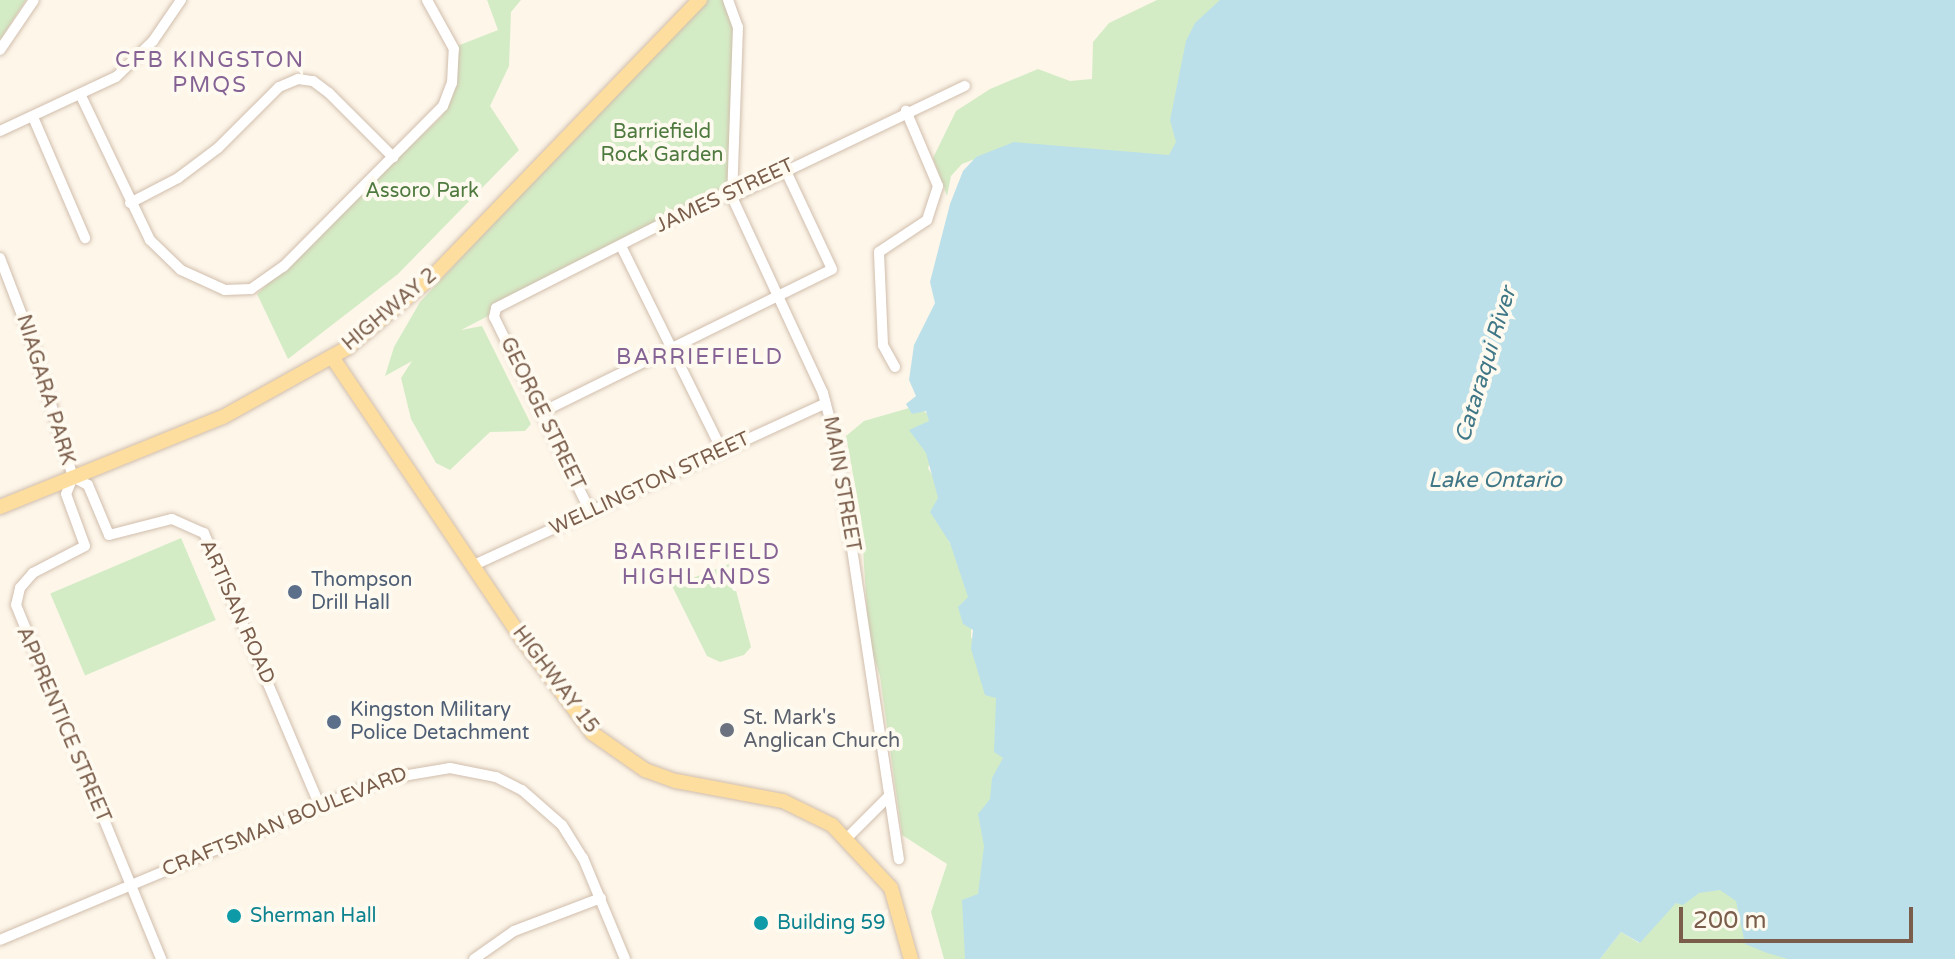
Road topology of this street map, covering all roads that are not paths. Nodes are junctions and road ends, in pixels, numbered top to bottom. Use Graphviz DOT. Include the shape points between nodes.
graph roads {
  1 [pos="34,0"];
  2 [pos="181,0"];
  3 [pos="427,0"];
  4 [pos="700,0"];
  5 [pos="728,0"];
  6 [pos="0,50"];
  7 [pos="965,86"];
  8 [pos="81,96"];
  9 [pos="906,111"];
  10 [pos="33,117"];
  11 [pos="0,131"];
  12 [pos="393,157"];
  13 [pos="785,169"];
  14 [pos="732,197"];
  15 [pos="130,203"];
  16 [pos="85,238"];
  17 [pos="621,246"];
  18 [pos="0,258"];
  19 [pos="778,296"];
  20 [pos="494,317"];
  21 [pos="672,348"];
  22 [pos="332,357"];
  23 [pos="895,367"];
  24 [pos="826,403"];
  25 [pos="542,412"];
  26 [pos="722,450"];
  27 [pos="73,477"];
  28 [pos="0,507"];
  29 [pos="590,511"];
  30 [pos="474,565"];
  31 [pos="887,798"];
  32 [pos="320,806"];
  33 [pos="848,837"];
  34 [pos="899,859"];
  35 [pos="130,884"];
  36 [pos="601,898"];
  37 [pos="0,940"];
  38 [pos="161,959"];
  39 [pos="474,959"];
  40 [pos="625,959"];
  41 [pos="911,959"];
  1 -- 6 [label="street"];
  2 -- 8 [label="street" via="140,56"];
  3 -- 12 [label="street" via="454,49 452,83 443,106"];
  4 -- 22 [label="main road, HIGHWAY 2" via="434,275"];
  5 -- 14 [label="street, MAIN STREET" via="738,27"];
  7 -- 9 [label="street, JAMES STREET"];
  8 -- 10 [label="street"];
  8 -- 15 [label="street"];
  9 -- 13 [label="street, JAMES STREET"];
  9 -- 23 [label="street" via="938,186 927,220 879,252 883,345"];
  10 -- 11 [label="street"];
  10 -- 16 [label="street"];
  12 -- 15 [label="street" via="329,93 313,81 298,79 279,87 218,148 178,178"];
  12 -- 15 [label="street" via="283,267 251,289 225,290 181,270 150,240"];
  13 -- 14 [label="street, JAMES STREET"];
  13 -- 19 [label="street" via="832,269"];
  14 -- 17 [label="street, JAMES STREET" via="720,196"];
  14 -- 19 [label="street, MAIN STREET"];
  17 -- 20 [label="street, JAMES STREET" via="500,305"];
  17 -- 21 [label="street"];
  18 -- 27 [label="street, NIAGARA PARK" via="33,344"];
  19 -- 21 [label="street"];
  19 -- 24 [label="street, MAIN STREET"];
  20 -- 25 [label="street, GEORGE STREET"];
  21 -- 25 [label="street"];
  21 -- 26 [label="street"];
  22 -- 27 [label="main road, HIGHWAY 2" via="223,417"];
  22 -- 30 [label="main road, HIGHWAY 15"];
  24 -- 26 [label="street, WELLINGTON STREET"];
  24 -- 31 [label="street, MAIN STREET" via="845,488"];
  25 -- 29 [label="street, GEORGE STREET"];
  26 -- 29 [label="street, WELLINGTON STREET"];
  27 -- 28 [label="main road, HIGHWAY 2"];
  27 -- 32 [label="street, ARTISAN ROAD" via="88,485 109,535 172,519 204,533"];
  27 -- 35 [label="street, APPRENTICE STREET" via="66,494 85,546 25,580 16,605"];
  29 -- 30 [label="street, WELLINGTON STREET"];
  30 -- 33 [label="main road, HIGHWAY 15" via="584,723 616,754 676,781 783,801"];
  31 -- 33 [label="street"];
  31 -- 34 [label="street, MAIN STREET"];
  32 -- 35 [label="street, CRAFTSMAN BOULEVARD"];
  32 -- 36 [label="street, CRAFTSMAN BOULEVARD" via="423,768 496,777 522,790 562,825"];
  33 -- 41 [label="main road, HIGHWAY 15" via="891,888"];
  35 -- 37 [label="street, CRAFTSMAN BOULEVARD"];
  35 -- 38 [label="street, APPRENTICE STREET"];
  36 -- 39 [label="street" via="514,931"];
  36 -- 40 [label="street, CRAFTSMAN BOULEVARD"];
}
